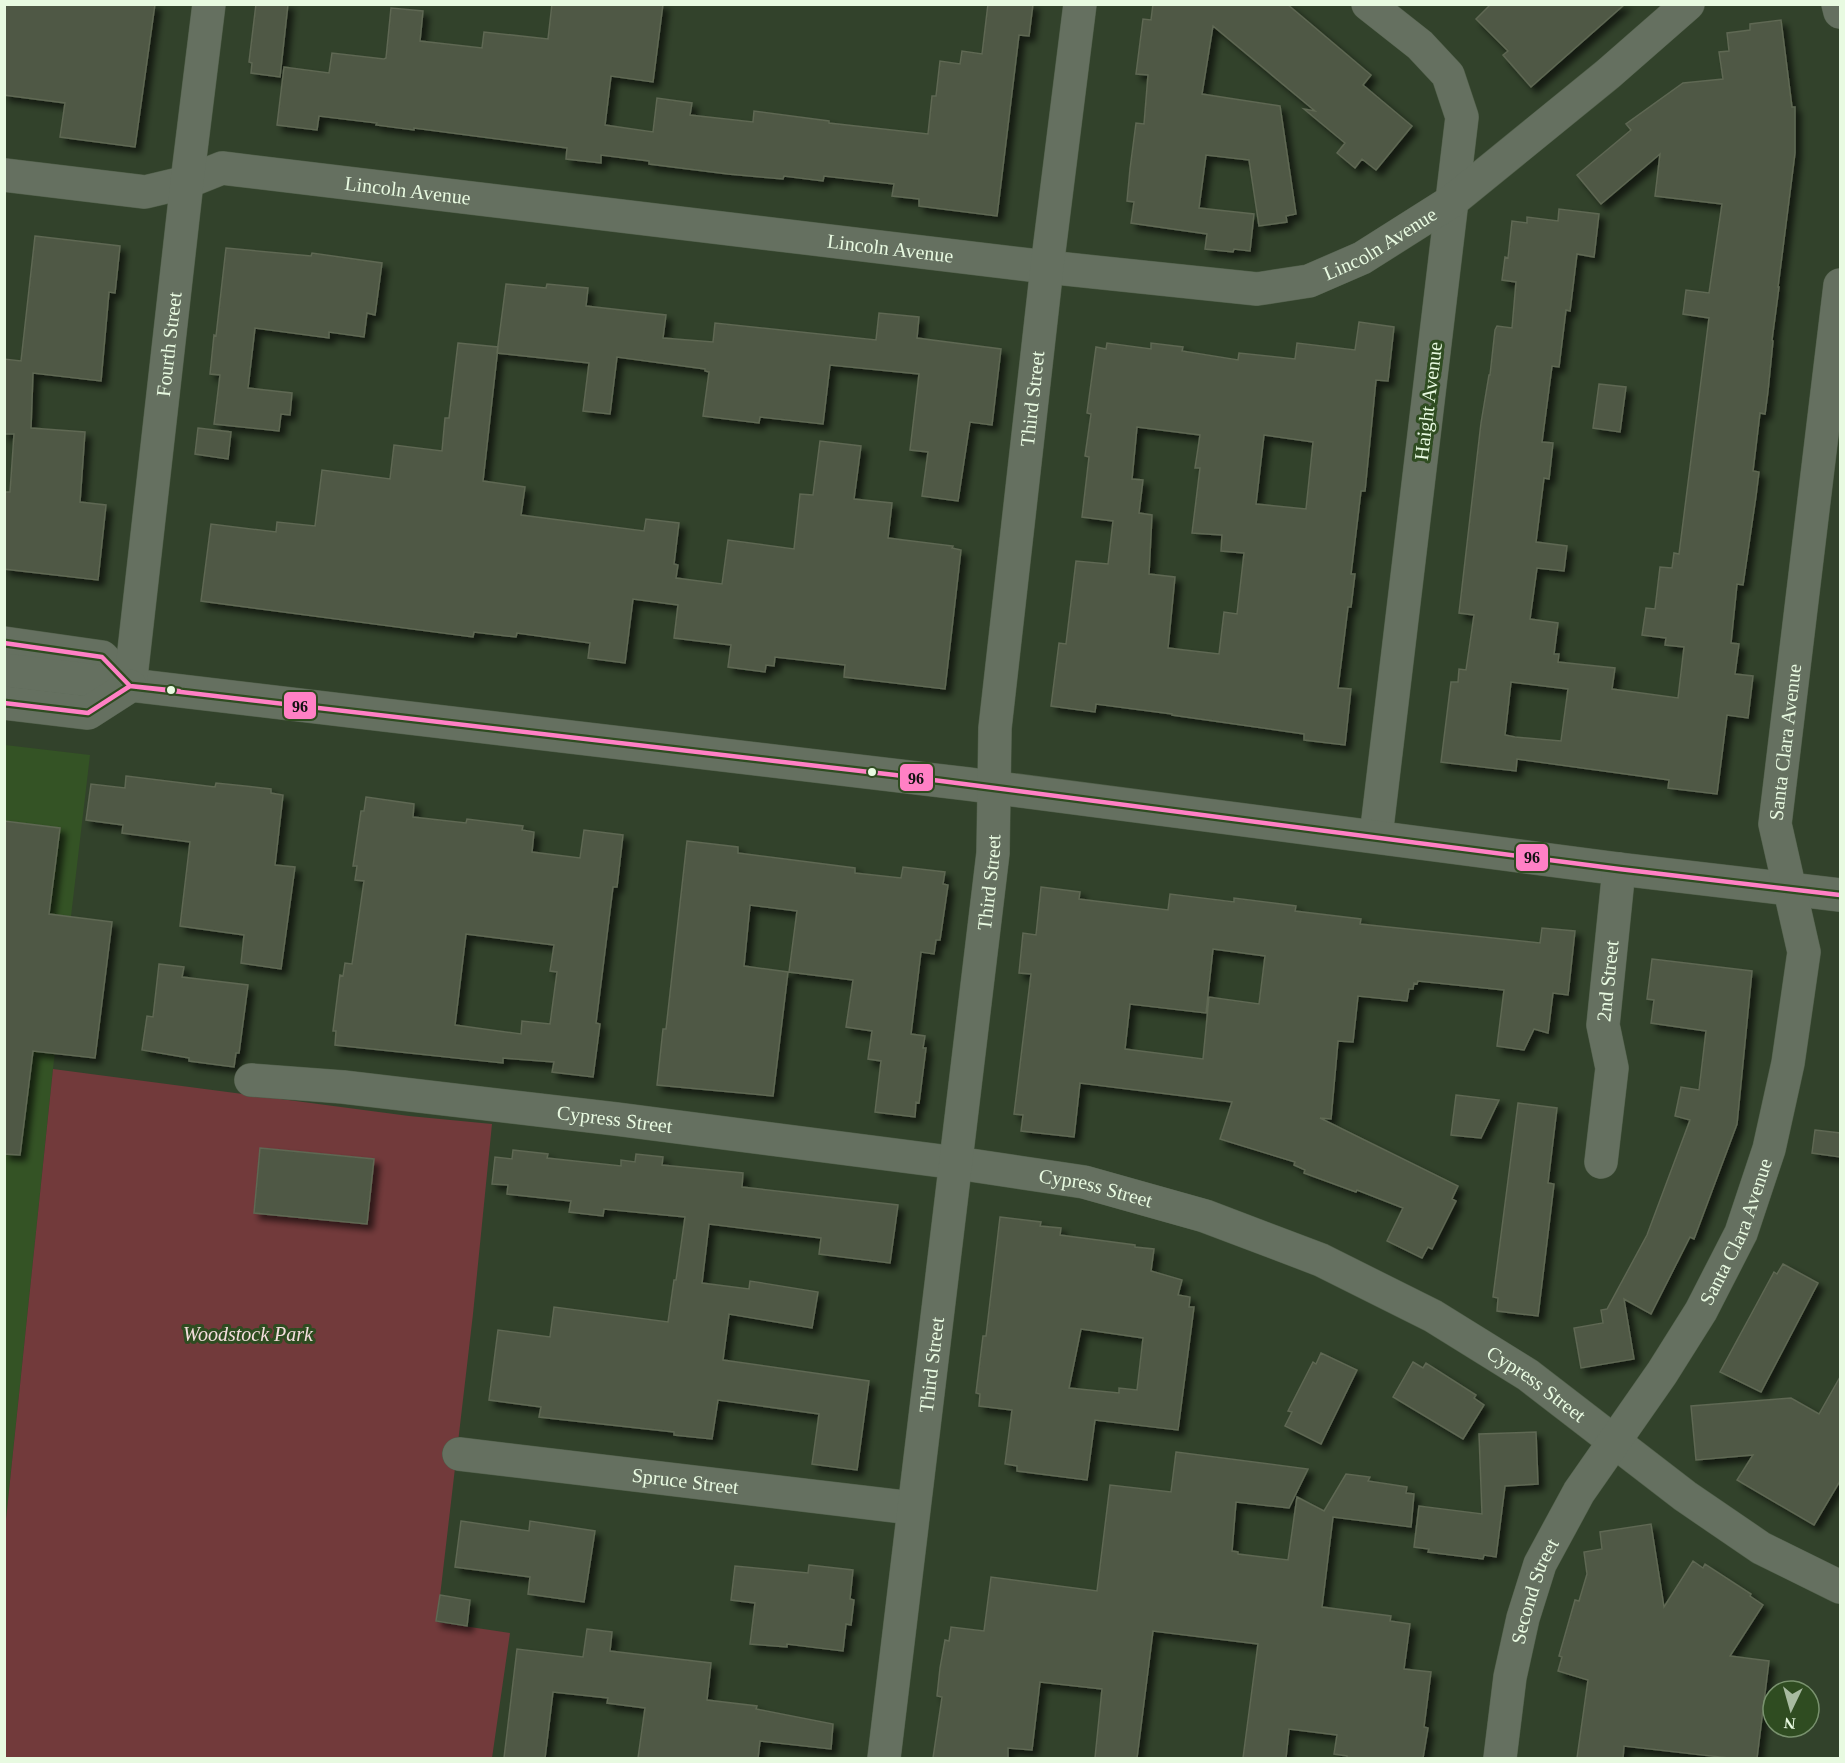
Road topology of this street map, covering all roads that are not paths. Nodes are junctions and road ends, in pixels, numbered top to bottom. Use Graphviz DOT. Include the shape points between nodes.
graph roads {
  1 [pos="209,4"];
  2 [pos="1080,4"];
  3 [pos="1368,4"];
  4 [pos="1688,4"];
  5 [pos="1838,4"];
  6 [pos="1840,12"];
  7 [pos="4,175"];
  8 [pos="187,182"];
  9 [pos="1452,201"];
  10 [pos="1047,267"];
  11 [pos="1840,285"];
  12 [pos="4,643"];
  13 [pos="4,670"];
  14 [pos="130,686"];
  15 [pos="4,703"];
  16 [pos="994,787"];
  17 [pos="1376,836"];
  18 [pos="1619,869"];
  19 [pos="1790,889"];
  20 [pos="1840,895"];
  21 [pos="251,1080"];
  22 [pos="1601,1162"];
  23 [pos="957,1163"];
  24 [pos="1614,1441"];
  25 [pos="459,1454"];
  26 [pos="912,1508"];
  27 [pos="1840,1587"];
  28 [pos="884,1758"];
  29 [pos="1500,1758"];
  1 -- 8 [label="street, Fourth Street"];
  2 -- 10 [label="street, Third Street"];
  3 -- 9 [label="street, Haight Avenue" via="1420,45 1448,75 1462,117"];
  4 -- 9 [label="street, Lincoln Avenue"];
  5 -- 6 [label="street"];
  7 -- 8 [label="street, Lincoln Avenue" via="145,192"];
  8 -- 10 [label="street, Lincoln Avenue" via="222,168"];
  8 -- 14 [label="street, Fourth Street"];
  9 -- 10 [label="street, Lincoln Avenue" via="1362,258 1309,281 1257,289"];
  9 -- 17 [label="street, Haight Avenue"];
  10 -- 16 [label="street, Third Street" via="995,728"];
  11 -- 19 [label="street, Santa Clara Avenue" via="1775,824"];
  12 -- 14 [label="street" via="102,657"];
  13 -- 14 [label="street"];
  14 -- 15 [label="street" via="88,712"];
  14 -- 16 [label="street"];
  16 -- 17 [label="street"];
  16 -- 23 [label="street, Third Street" via="993,853"];
  17 -- 18 [label="street"];
  18 -- 19 [label="street"];
  18 -- 22 [label="street, 2nd Street" via="1603,1025 1612,1068"];
  19 -- 20 [label="street"];
  19 -- 24 [label="street, Santa Clara Avenue" via="1804,951 1788,1063 1769,1149 1741,1233 1701,1311"];
  21 -- 23 [label="street, Cypress Street" via="344,1087"];
  23 -- 24 [label="street, Cypress Street" via="1084,1182 1205,1216 1321,1260 1471,1339 1528,1375"];
  23 -- 26 [label="street, Third Street"];
  24 -- 27 [label="street, Cypress Street" via="1761,1548"];
  24 -- 29 [label="street, Second Street" via="1579,1492 1540,1564 1510,1677"];
  25 -- 26 [label="street, Spruce Street"];
  26 -- 28 [label="street, Third Street"];
}
